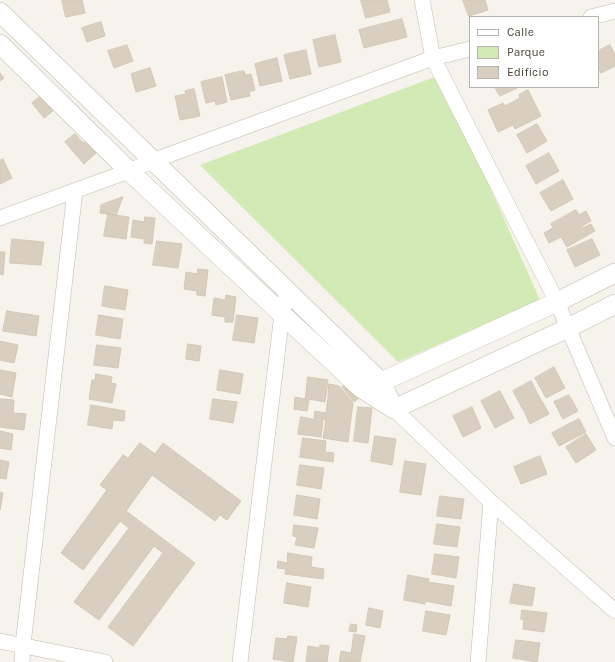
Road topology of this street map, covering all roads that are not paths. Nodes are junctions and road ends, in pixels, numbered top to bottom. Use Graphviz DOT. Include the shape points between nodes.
graph roads {
  1 [pos="422,0"];
  2 [pos="615,11"];
  3 [pos="0,12"];
  4 [pos="595,16"];
  5 [pos="0,44"];
  6 [pos="469,49"];
  7 [pos="433,58"];
  8 [pos="152,161"];
  9 [pos="129,171"];
  10 [pos="75,191"];
  11 [pos="0,218"];
  12 [pos="615,273"];
  13 [pos="287,292"];
  14 [pos="557,302"];
  15 [pos="615,304"];
  16 [pos="282,314"];
  17 [pos="568,328"];
  18 [pos="381,382"];
  19 [pos="361,388"];
  20 [pos="394,409"];
  21 [pos="615,438"];
  22 [pos="491,502"];
  23 [pos="612,604"];
  24 [pos="0,641"];
  25 [pos="23,645"];
  26 [pos="22,662"];
  27 [pos="105,662"];
  28 [pos="240,662"];
  29 [pos="478,662"];
  1 -- 7 [label="street"];
  2 -- 4 [label="street"];
  3 -- 8 [label="street"];
  5 -- 9 [label="street"];
  6 -- 7 [label="street"];
  7 -- 8 [label="street"];
  7 -- 14 [label="street"];
  8 -- 9 [label="street"];
  8 -- 13 [label="street"];
  9 -- 10 [label="street"];
  9 -- 16 [label="street"];
  10 -- 11 [label="street"];
  10 -- 25 [label="street"];
  12 -- 14 [label="street"];
  13 -- 16 [label="street"];
  13 -- 18 [label="street"];
  14 -- 17 [label="street"];
  14 -- 18 [label="street"];
  15 -- 17 [label="street"];
  16 -- 19 [label="street"];
  16 -- 28 [label="street"];
  17 -- 20 [label="street"];
  17 -- 21 [label="street"];
  18 -- 19 [label="street"];
  18 -- 20 [label="street"];
  19 -- 20 [label="street"];
  20 -- 22 [label="street"];
  22 -- 23 [label="street"];
  22 -- 29 [label="street"];
  24 -- 25 [label="street"];
  25 -- 26 [label="street"];
  25 -- 27 [label="street"];
}
